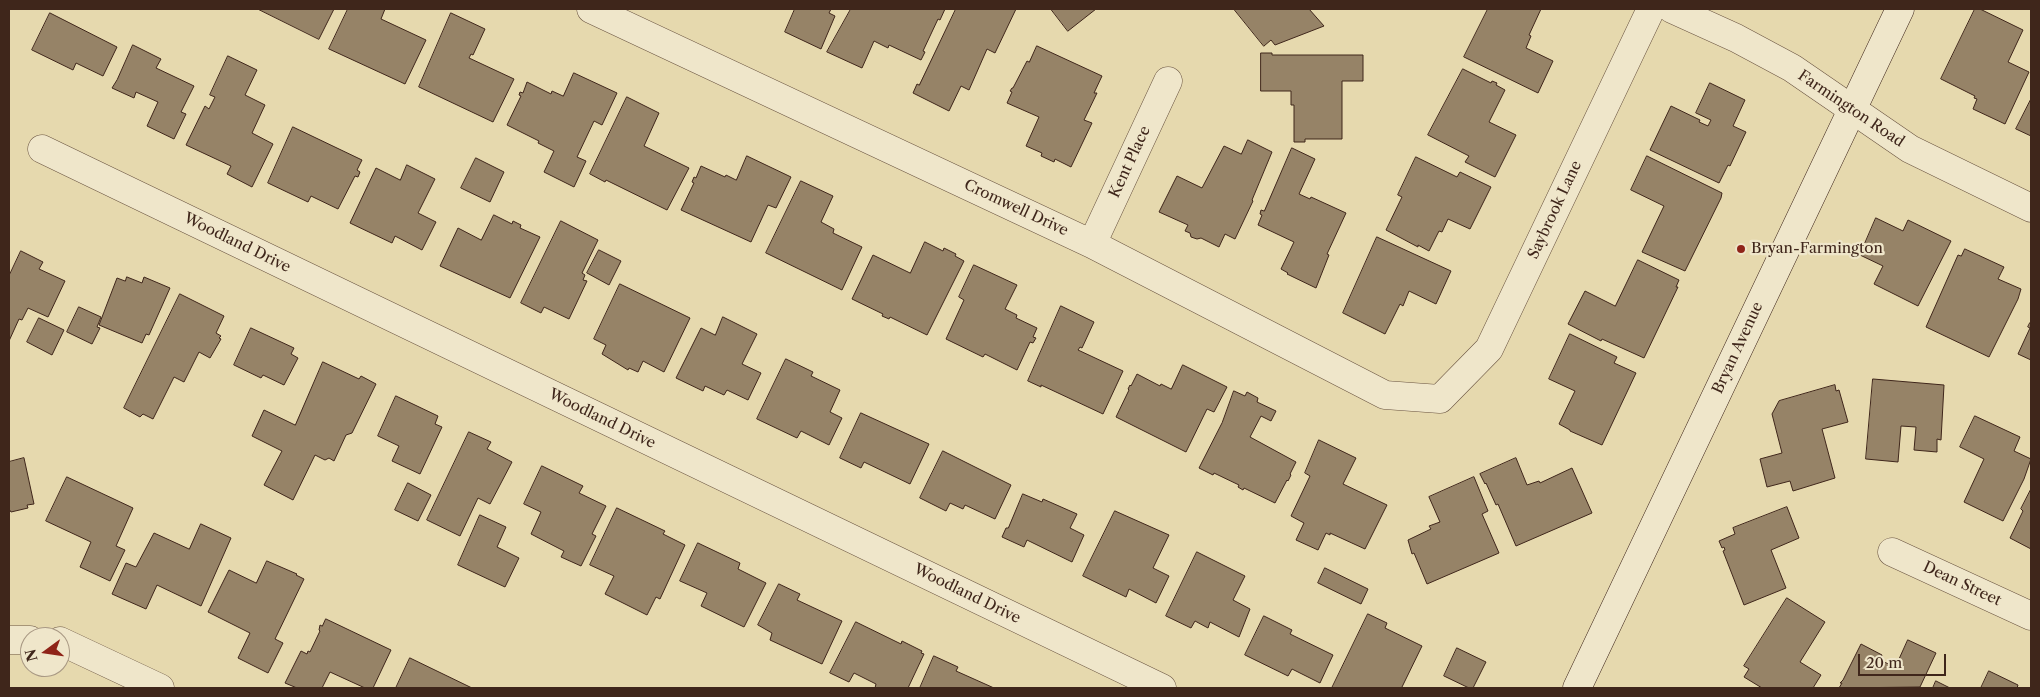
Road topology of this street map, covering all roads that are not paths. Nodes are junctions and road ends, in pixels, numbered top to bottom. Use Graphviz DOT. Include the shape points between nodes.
graph roads {
  1 [pos="591,9"];
  2 [pos="1651,9"];
  3 [pos="1672,9"];
  4 [pos="1900,9"];
  5 [pos="1168,80"];
  6 [pos="1852,109"];
  7 [pos="42,149"];
  8 [pos="2031,208"];
  9 [pos="1092,244"];
  10 [pos="1440,399"];
  11 [pos="1892,552"];
  12 [pos="2031,616"];
  13 [pos="70,646"];
  14 [pos="160,688"];
  15 [pos="1162,688"];
  16 [pos="1577,688"];
  1 -- 9 [label="street, Cromwell Drive"];
  2 -- 10 [label="street, Saybrook Lane" via="1489,349"];
  3 -- 6 [label="street, Farmington Road" via="1792,68"];
  4 -- 6 [label="street, Bryan Avenue"];
  5 -- 9 [label="street, Kent Place"];
  6 -- 8 [label="street, Farmington Road" via="1910,149"];
  6 -- 16 [label="street, Bryan Avenue"];
  7 -- 15 [label="street, Woodland Drive"];
  9 -- 10 [label="street, Cromwell Drive" via="1385,395"];
  11 -- 12 [label="street, Dean Street"];
  13 -- 14 [label="street"];
}
